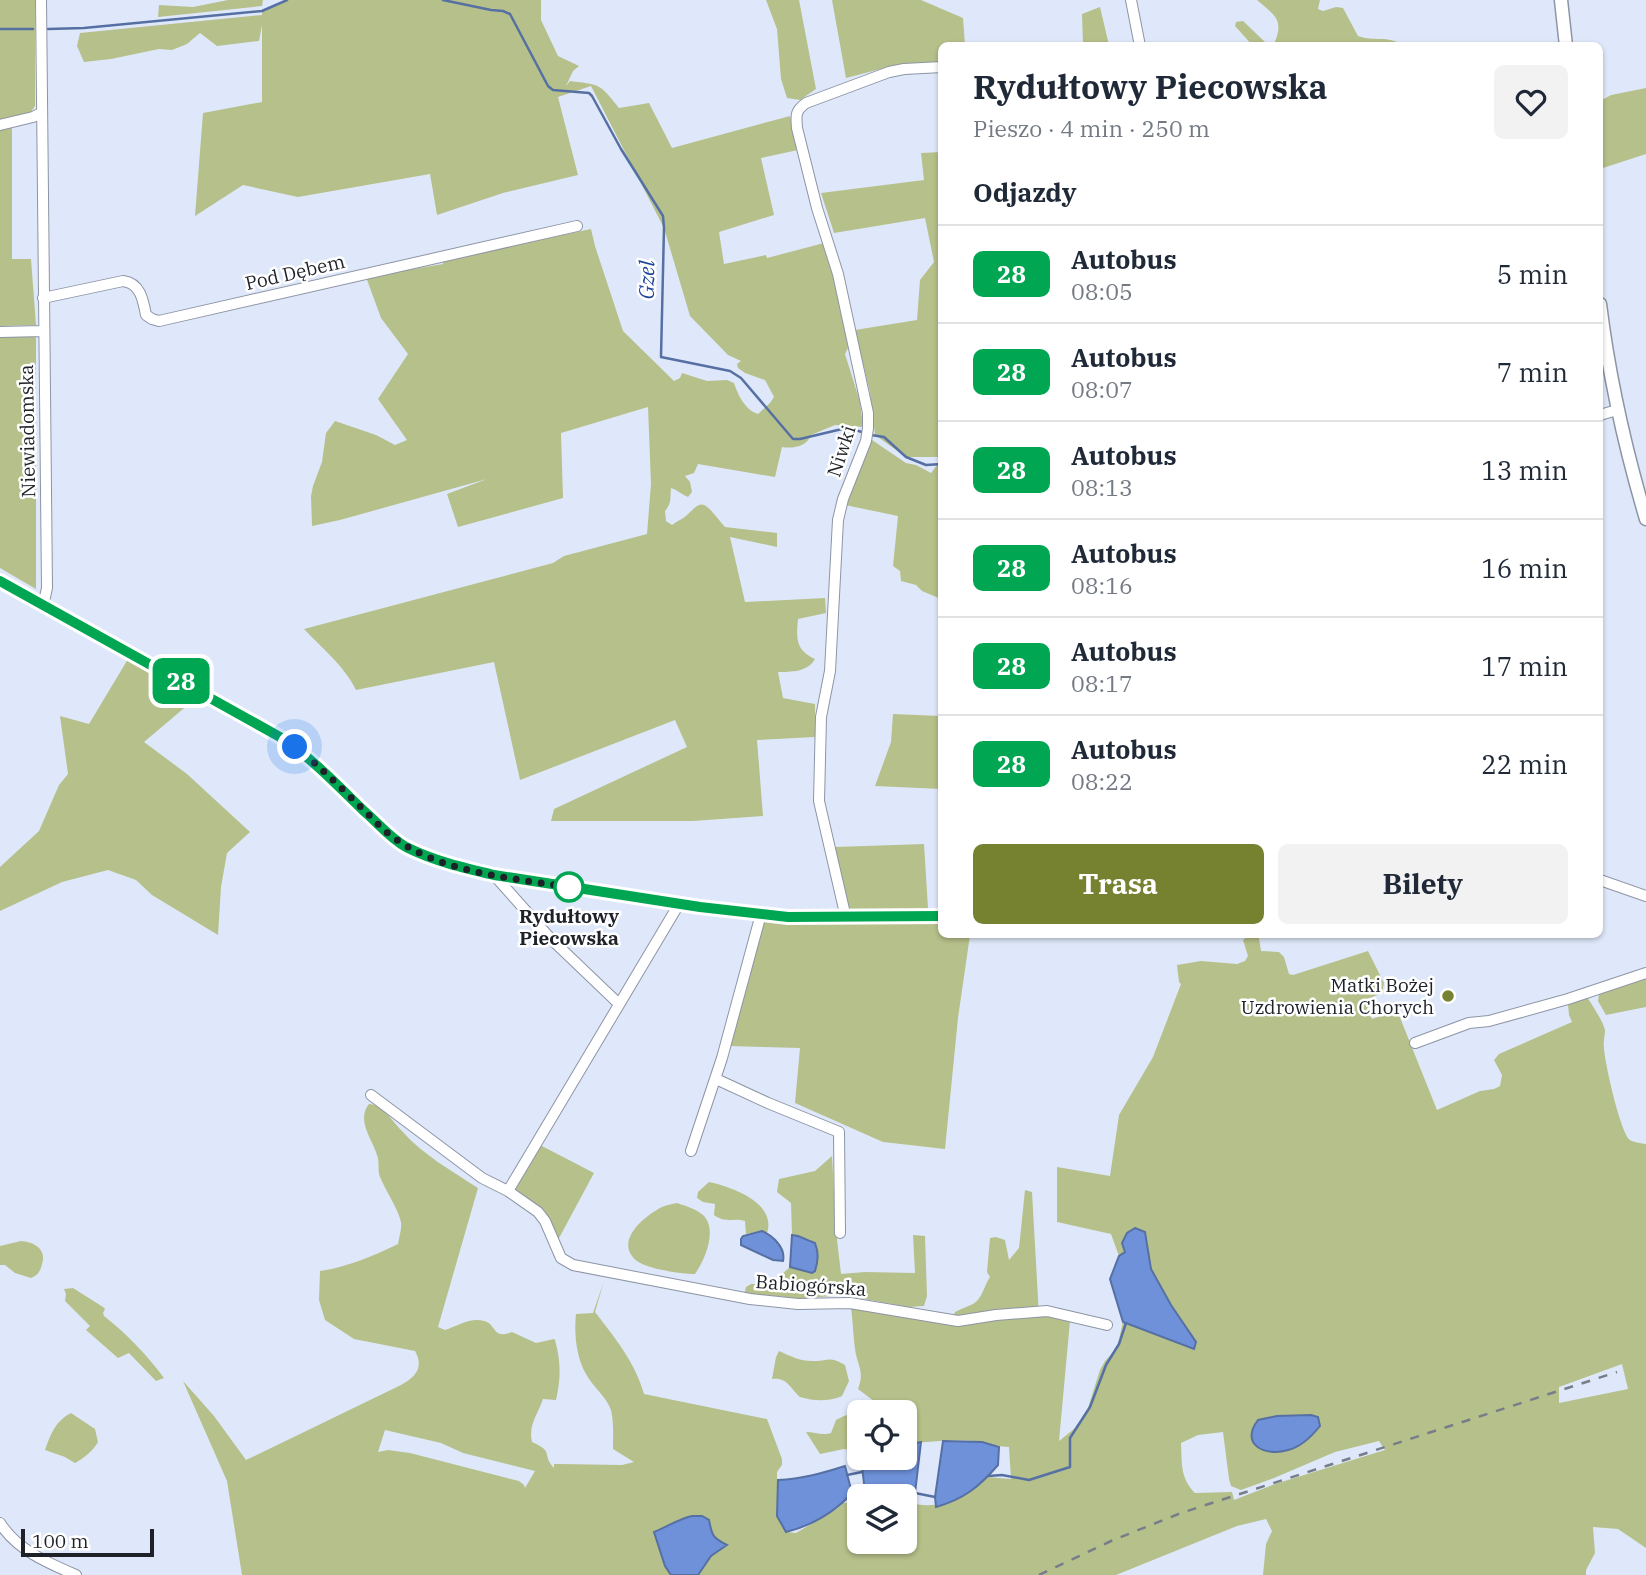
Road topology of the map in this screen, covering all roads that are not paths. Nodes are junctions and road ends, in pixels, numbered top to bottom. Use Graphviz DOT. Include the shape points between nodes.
graph roads {
  1 [pos="41,0"];
  2 [pos="1131,0"];
  3 [pos="1560,0"];
  4 [pos="1139,42"];
  5 [pos="1565,42"];
  6 [pos="938,67"];
  7 [pos="41,113"];
  8 [pos="0,125"];
  9 [pos="578,226"];
  10 [pos="43,298"];
  11 [pos="1603,328"];
  12 [pos="44,331"];
  13 [pos="0,332"];
  14 [pos="1617,410"];
  15 [pos="1603,414"];
  16 [pos="1646,519"];
  17 [pos="0,581"];
  18 [pos="42,604"];
  19 [pos="494,875"];
  20 [pos="1603,881"];
  21 [pos="1646,896"];
  22 [pos="679,904"];
  23 [pos="761,914"];
  24 [pos="938,916"];
  25 [pos="846,918"];
  26 [pos="1646,973"];
  27 [pos="619,1004"];
  28 [pos="1415,1043"];
  29 [pos="716,1079"];
  30 [pos="371,1094"];
  31 [pos="691,1151"];
  32 [pos="508,1191"];
  33 [pos="840,1233"];
  34 [pos="1107,1325"];
  35 [pos="0,1523"];
  36 [pos="76,1575"];
  1 -- 7 [label="street"];
  2 -- 4 [label="street"];
  3 -- 5 [label="main road"];
  6 -- 25 [label="street, Niwki" via="874,76 806,103 796,116 848,316 869,428 838,520 830,671 821,717 819,801"];
  7 -- 8 [label="street"];
  7 -- 10 [label="street, Niewiadomska"];
  9 -- 10 [label="street, Pod Dębem" via="159,321 146,315 132,282"];
  10 -- 12 [label="street, Niewiadomska"];
  11 -- 14 [label="main road"];
  12 -- 13 [label="street"];
  12 -- 18 [label="street, Niewiadomska" via="47,588"];
  14 -- 15 [label="street"];
  14 -- 16 [label="main road"];
  17 -- 18 [label="street"];
  18 -- 19 [label="street" via="280,737 405,846 461,868"];
  19 -- 22 [label="street"];
  19 -- 27 [label="street"];
  20 -- 21 [label="street"];
  22 -- 23 [label="street"];
  22 -- 27 [label="street"];
  23 -- 25 [label="street"];
  23 -- 29 [label="street"];
  24 -- 25 [label="street"];
  26 -- 28 [label="street"];
  27 -- 32 [label="street"];
  29 -- 31 [label="street"];
  29 -- 33 [label="street" via="839,1132"];
  30 -- 32 [label="street, Babiogórska" via="482,1178"];
  32 -- 34 [label="street, Babiogórska" via="538,1212 561,1258 590,1269 750,1299 850,1303 958,1321 1047,1311"];
  35 -- 36 [label="street" via="19,1545"];
}
